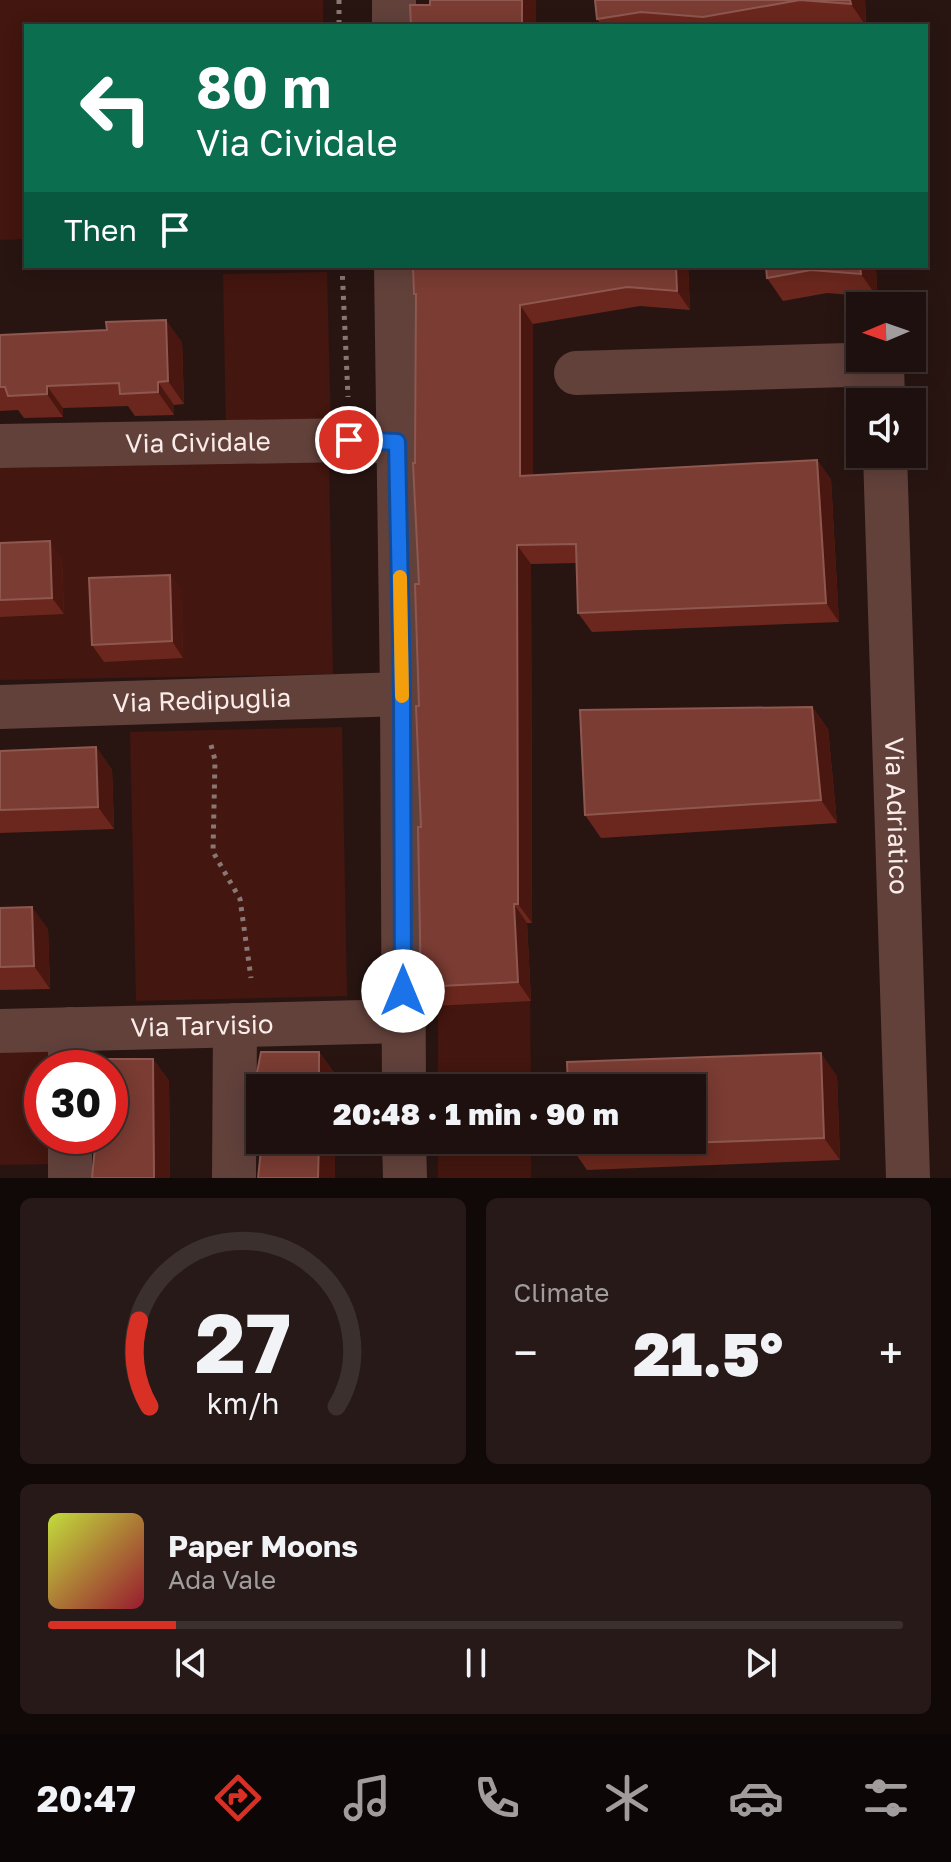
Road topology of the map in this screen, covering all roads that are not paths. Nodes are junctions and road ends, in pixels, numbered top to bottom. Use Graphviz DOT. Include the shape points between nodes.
graph roads {
  1 [pos="394,0"];
  2 [pos="394,24"];
  3 [pos="396,268"];
  4 [pos="576,373"];
  5 [pos="883,388"];
  6 [pos="397,442"];
  7 [pos="0,446"];
  8 [pos="885,468"];
  9 [pos="402,694"];
  10 [pos="0,707"];
  11 [pos="243,1006"];
  12 [pos="403,1021"];
  13 [pos="0,1031"];
  14 [pos="70,1048"];
  15 [pos="404,1074"];
  16 [pos="70,1154"];
  17 [pos="404,1154"];
  18 [pos="70,1178"];
  19 [pos="234,1178"];
  20 [pos="405,1178"];
  21 [pos="908,1178"];
  1 -- 2 [label="street"];
  3 -- 6 [label="street"];
  4 -- 5 [label="street" via="882,364"];
  6 -- 7 [label="street, Via Cividale"];
  6 -- 9 [label="street"];
  8 -- 21 [label="street, Via Adriatico"];
  9 -- 10 [label="street, Via Redipuglia"];
  9 -- 12 [label="street"];
  11 -- 12 [label="street, Via Tarvisio"];
  11 -- 14 [label="street, Via Tarvisio"];
  11 -- 19 [label="street"];
  12 -- 15 [label="street"];
  13 -- 14 [label="street, Via Tarvisio"];
  16 -- 18 [label="street"];
  17 -- 20 [label="street"];
}
